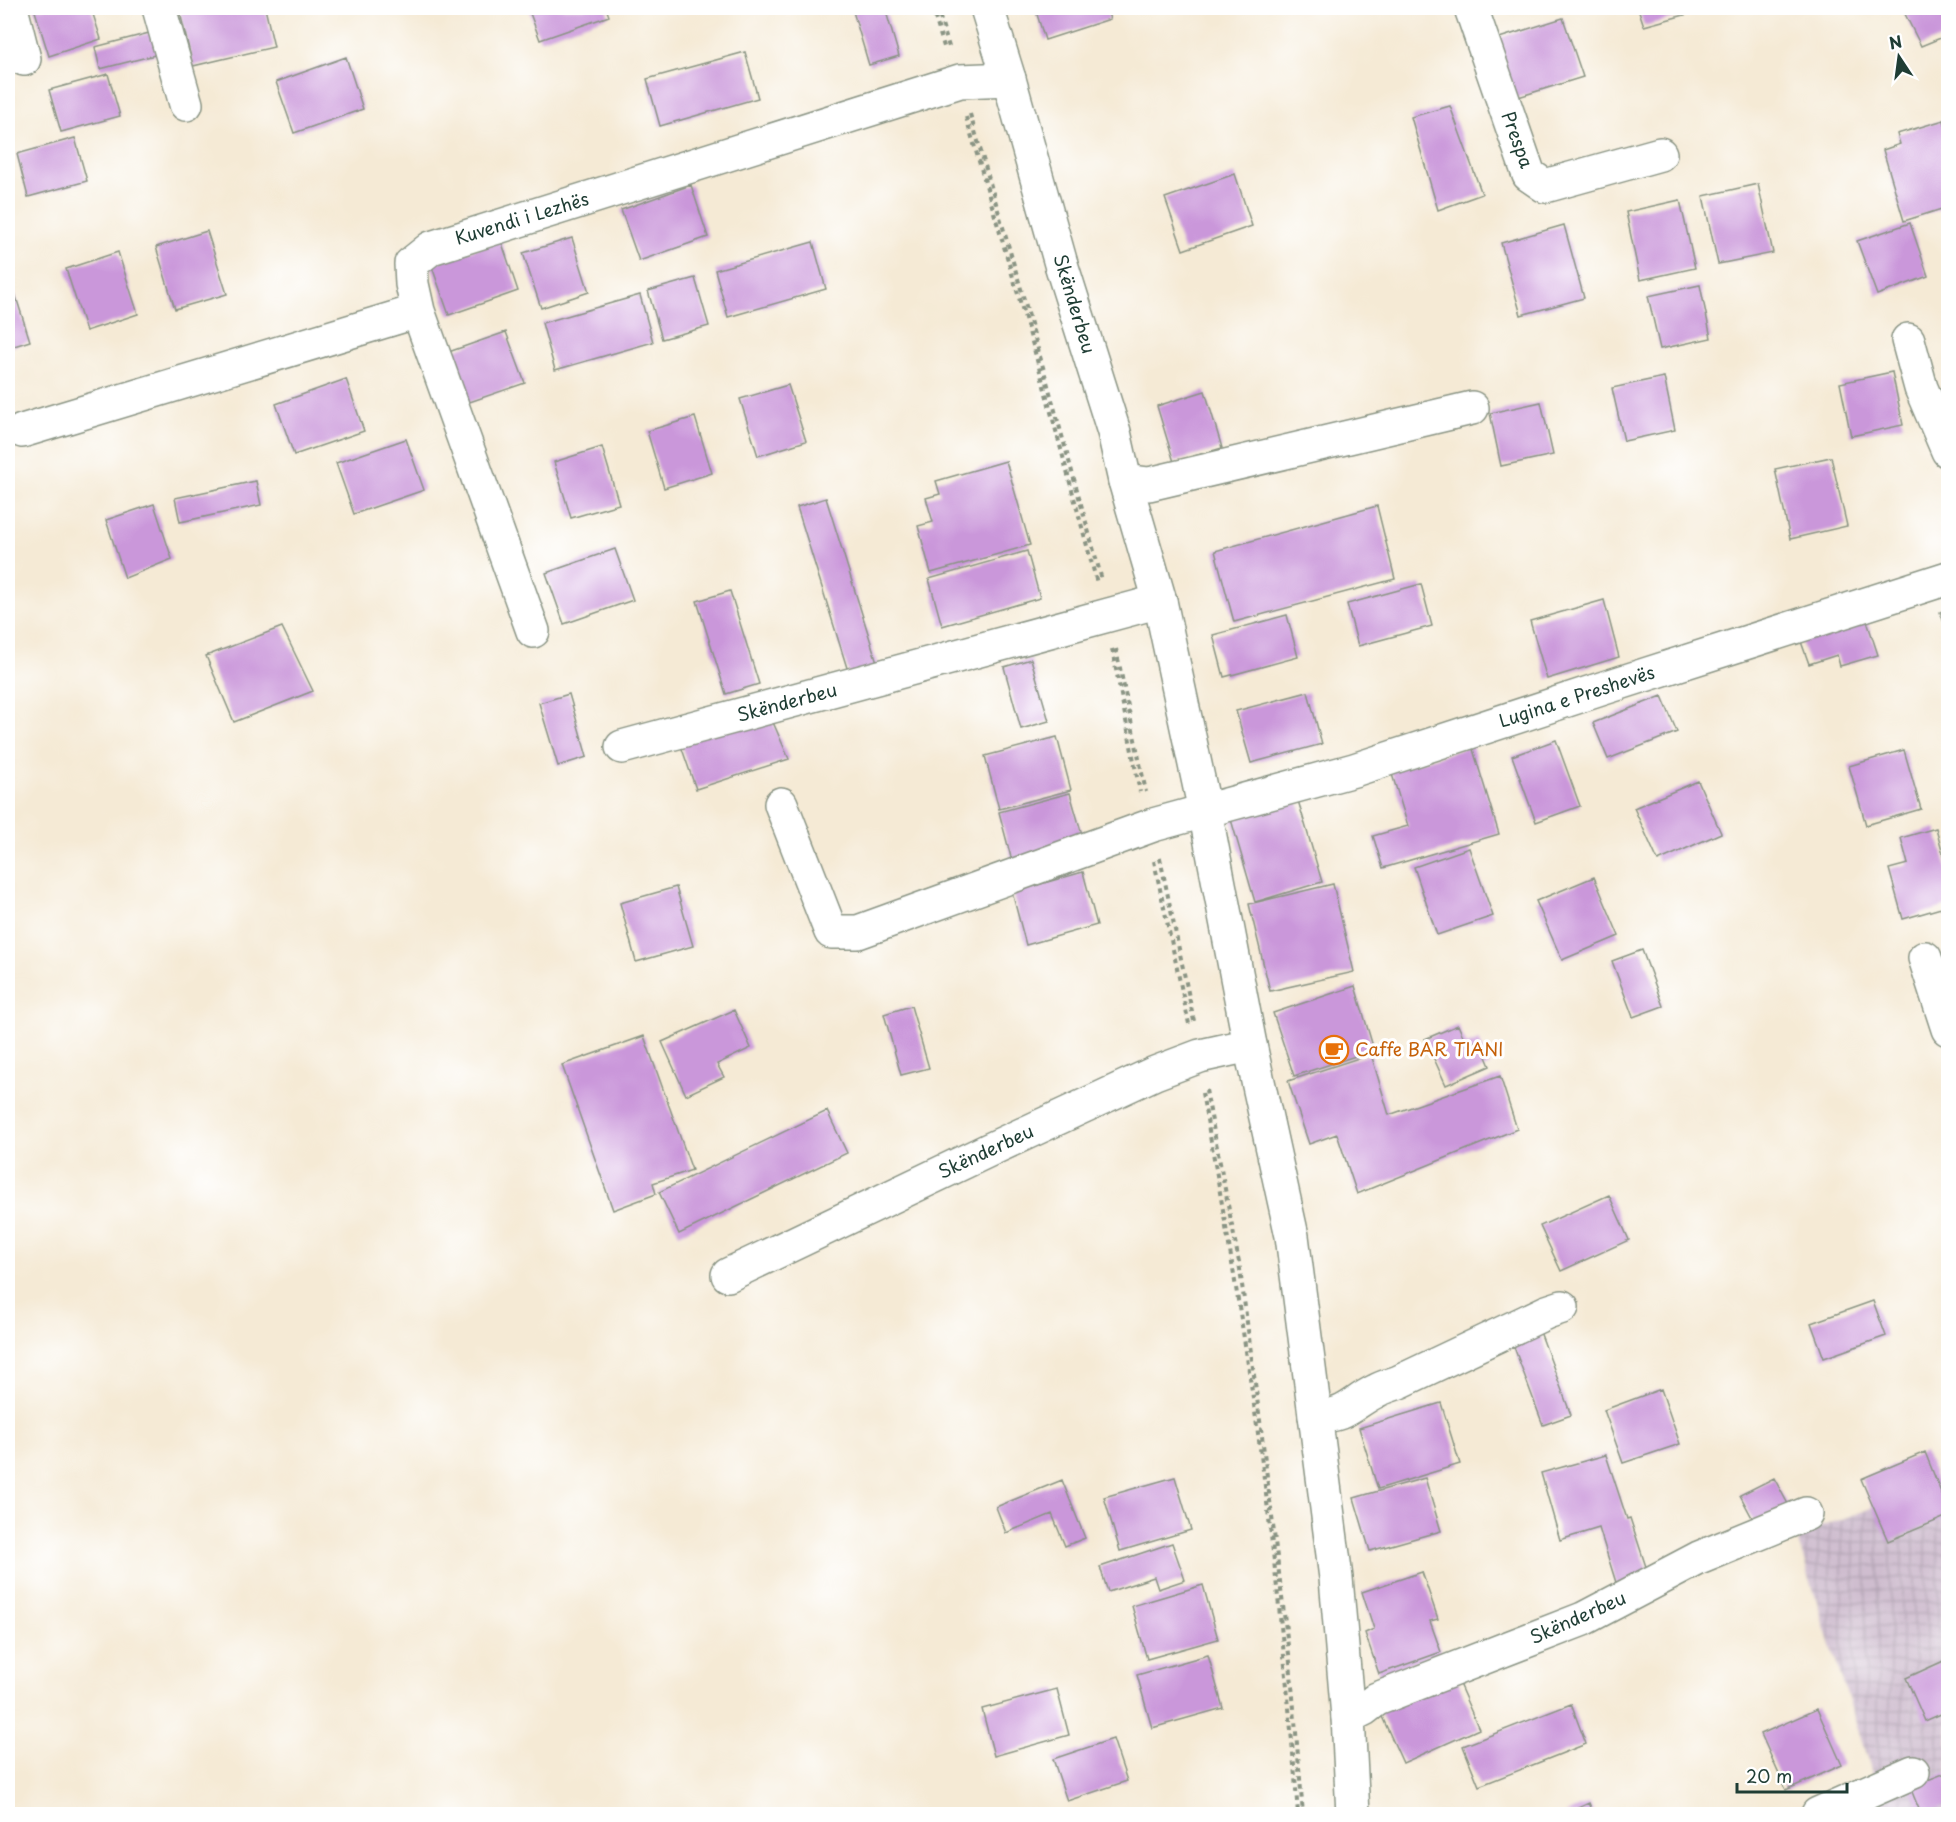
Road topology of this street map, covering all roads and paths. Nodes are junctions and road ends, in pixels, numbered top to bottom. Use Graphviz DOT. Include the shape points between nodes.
graph roads {
  1 [pos="11,8"];
  2 [pos="159,8"];
  3 [pos="932,8"];
  4 [pos="937,8"];
  5 [pos="987,8"];
  6 [pos="1470,8"];
  7 [pos="24,59"];
  8 [pos="1009,79"];
  9 [pos="958,82"];
  10 [pos="186,104"];
  11 [pos="1660,154"];
  12 [pos="418,311"];
  13 [pos="1908,340"];
  14 [pos="1472,408"];
  15 [pos="22,431"];
  16 [pos="1948,451"];
  17 [pos="1125,481"];
  18 [pos="1948,578"];
  19 [pos="1160,601"];
  20 [pos="1107,616"];
  21 [pos="533,631"];
  22 [pos="622,747"];
  23 [pos="781,804"];
  24 [pos="1205,811"];
  25 [pos="1150,827"];
  26 [pos="1924,958"];
  27 [pos="1948,1029"];
  28 [pos="1250,1045"];
  29 [pos="1198,1056"];
  30 [pos="728,1275"];
  31 [pos="1563,1307"];
  32 [pos="1316,1416"];
  33 [pos="1806,1514"];
  34 [pos="1348,1717"];
  35 [pos="1913,1772"];
  36 [pos="1298,1815"];
  37 [pos="1303,1815"];
  38 [pos="1353,1815"];
  39 [pos="1818,1815"];
  1 -- 7 [label="street"];
  2 -- 10 [label="street"];
  3 -- 9 [label="path"];
  4 -- 9 [label="path"];
  5 -- 8 [label="street, Skënderbeu"];
  6 -- 11 [label="street, Prespa" via="1529,175 1545,186"];
  8 -- 9 [label="street, Kuvendi i Lezhës"];
  8 -- 17 [label="street, Skënderbeu" via="1114,432"];
  9 -- 12 [label="street, Kuvendi i Lezhës" via="431,248 411,264"];
  9 -- 20 [label="path" via="1028,313 1101,575"];
  12 -- 15 [label="street"];
  12 -- 21 [label="street, Kuvendi i Lezhës"];
  13 -- 16 [label="street" via="1921,388"];
  14 -- 17 [label="street" via="1149,484"];
  17 -- 19 [label="street, Skënderbeu"];
  18 -- 24 [label="street, Lugina e Preshevës" via="1354,770"];
  19 -- 20 [label="street, Skënderbeu"];
  19 -- 24 [label="street, Skënderbeu"];
  20 -- 22 [label="street, Skënderbeu"];
  20 -- 25 [label="path"];
  23 -- 25 [label="street, Lugina e Preshevës" via="831,932 858,932"];
  24 -- 25 [label="street, Lugina e Preshevës"];
  24 -- 28 [label="street, Skënderbeu"];
  25 -- 29 [label="path"];
  26 -- 27 [label="street"];
  28 -- 29 [label="street, Skënderbeu"];
  28 -- 32 [label="street, Skënderbeu" via="1292,1236"];
  29 -- 30 [label="street, Skënderbeu" via="989,1150"];
  29 -- 36 [label="path" via="1253,1398"];
  29 -- 37 [label="path" via="1242,1286 1290,1662"];
  31 -- 32 [label="street" via="1376,1391 1339,1414"];
  32 -- 34 [label="street, Skënderbeu"];
  33 -- 34 [label="street, Skënderbeu" via="1699,1558 1583,1619 1377,1700"];
  34 -- 38 [label="street, Skënderbeu"];
  35 -- 39 [label="street"];
}
